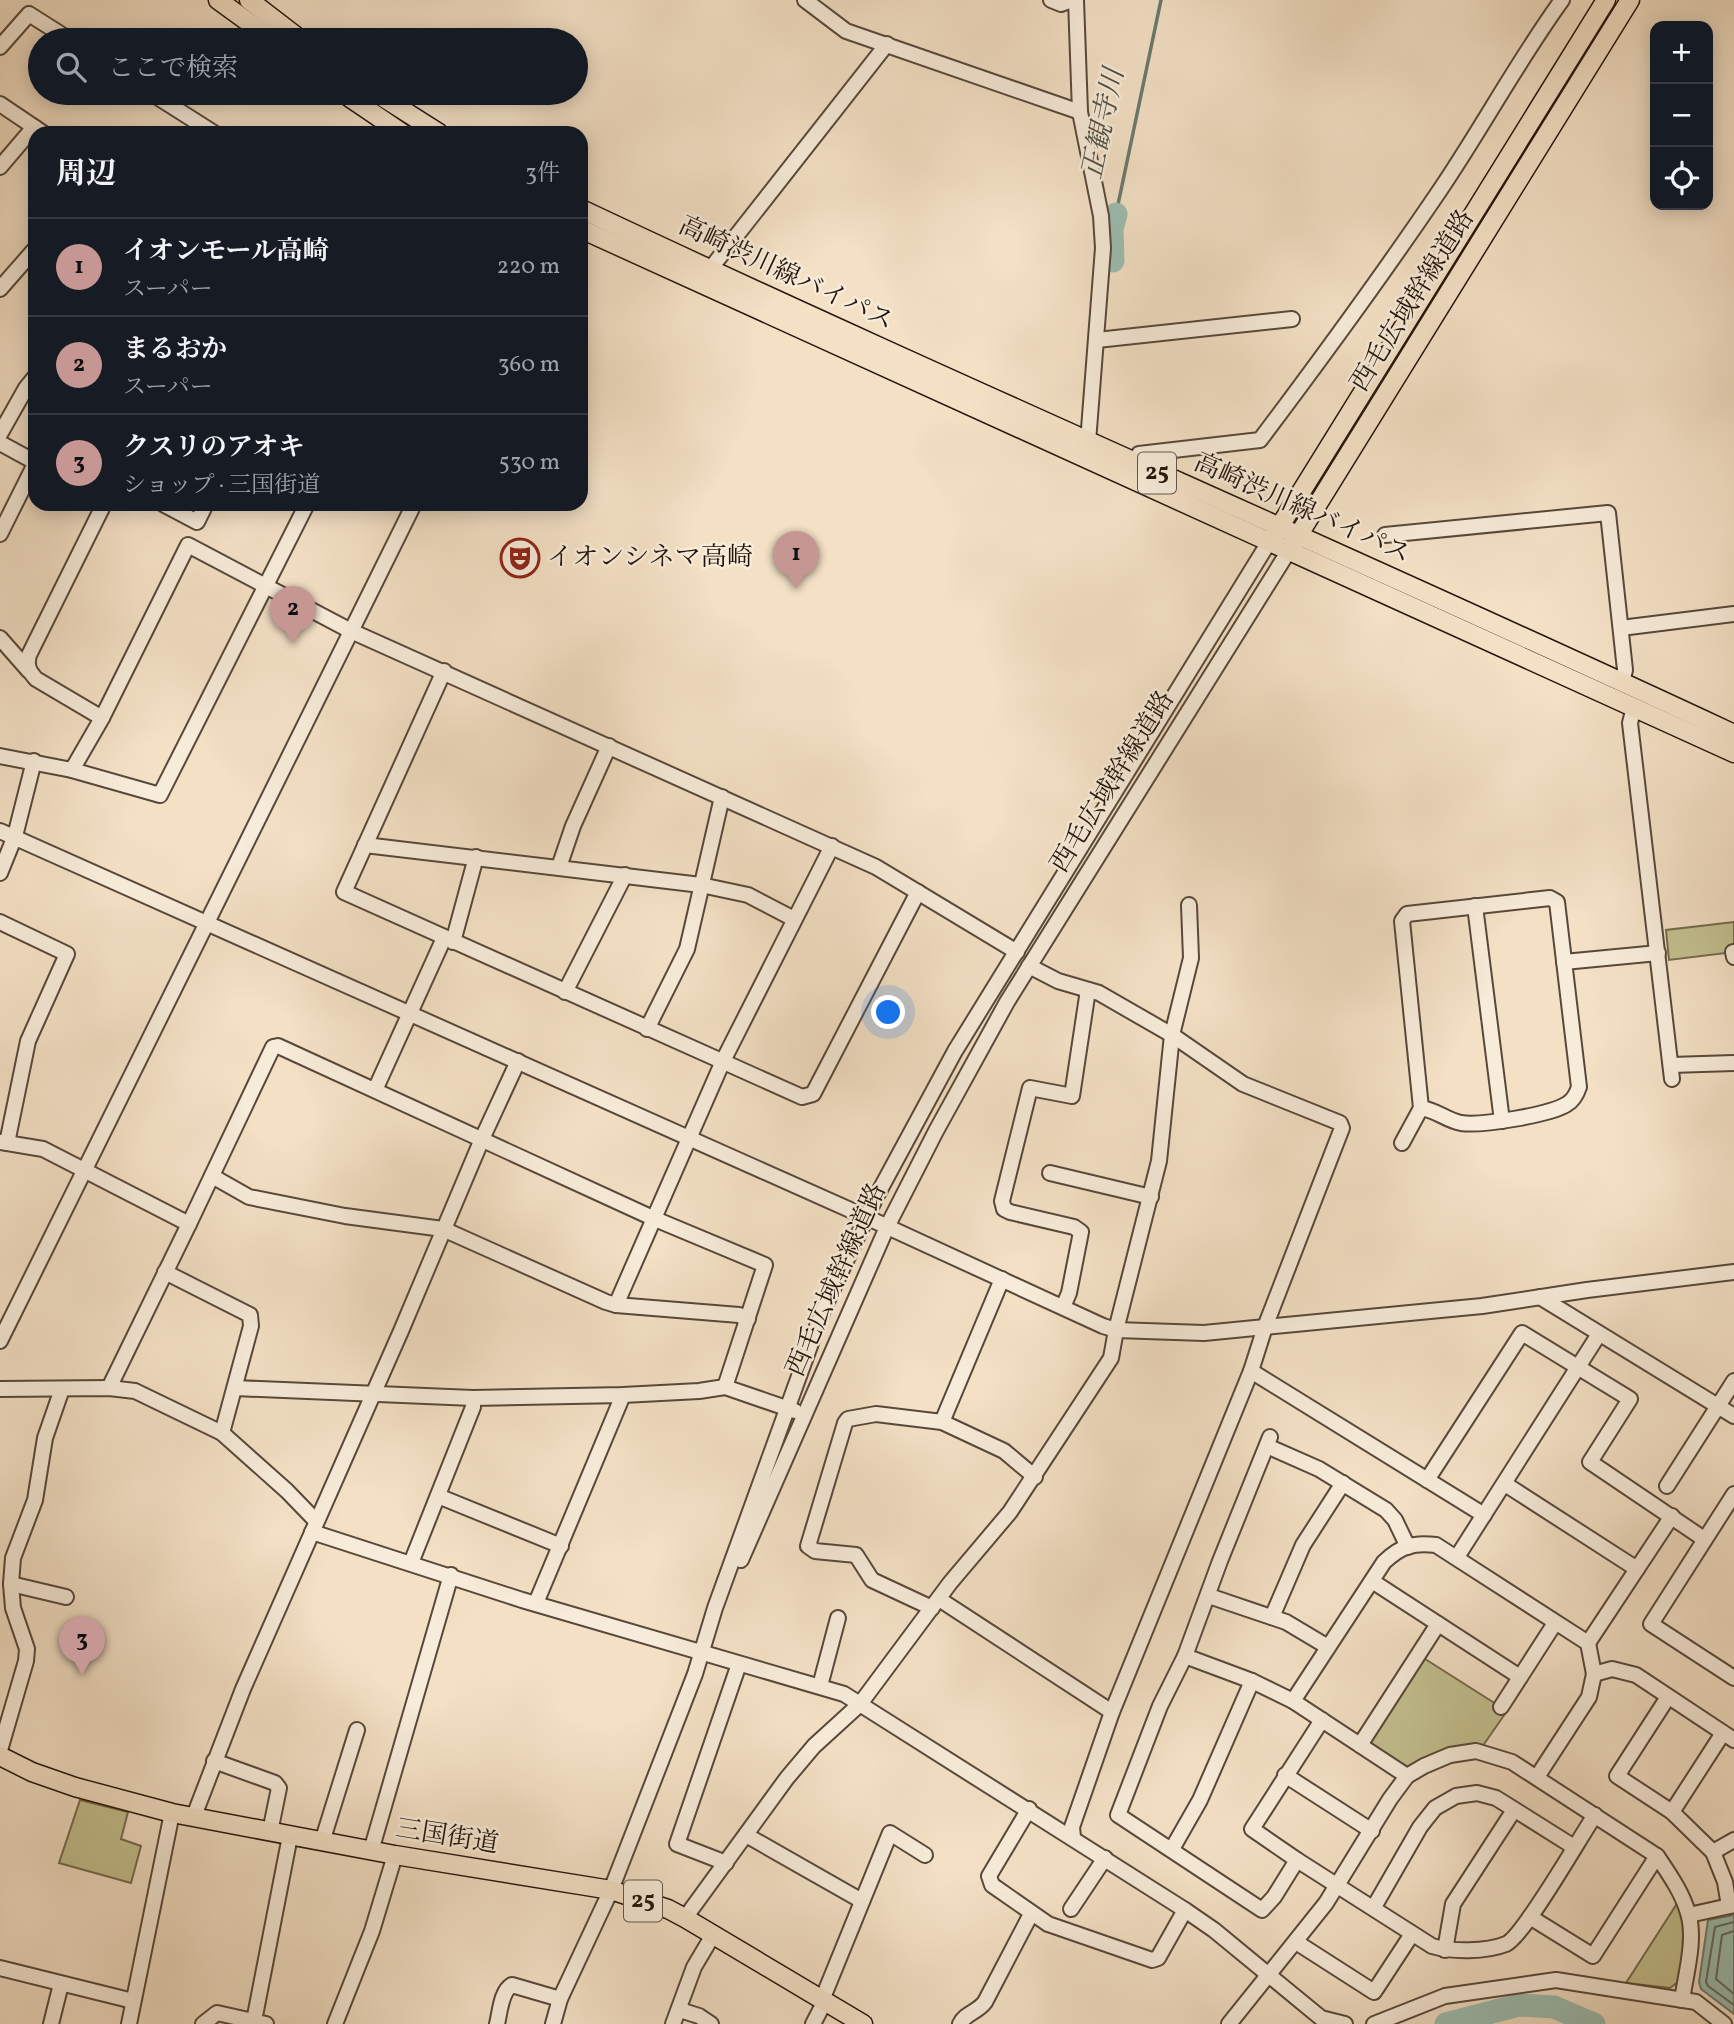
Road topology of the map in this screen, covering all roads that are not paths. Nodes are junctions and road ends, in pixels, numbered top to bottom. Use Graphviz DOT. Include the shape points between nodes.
graph roads {
  1 [pos="218,0"];
  2 [pos="249,0"];
  3 [pos="805,0"];
  4 [pos="1051,0"];
  5 [pos="1074,0"];
  6 [pos="1562,0"];
  7 [pos="1606,0"];
  8 [pos="1630,0"];
  9 [pos="1552,6"];
  10 [pos="51,28"];
  11 [pos="256,28"];
  12 [pos="285,28"];
  13 [pos="887,44"];
  14 [pos="0,47"];
  15 [pos="0,103"];
  16 [pos="170,105"];
  17 [pos="361,105"];
  18 [pos="395,105"];
  19 [pos="1080,112"];
  20 [pos="32,126"];
  21 [pos="203,126"];
  22 [pos="392,126"];
  23 [pos="428,126"];
  24 [pos="28,140"];
  25 [pos="0,167"];
  26 [pos="588,212"];
  27 [pos="588,232"];
  28 [pos="28,257"];
  29 [pos="711,268"];
  30 [pos="0,289"];
  31 [pos="1292,319"];
  32 [pos="1097,340"];
  33 [pos="28,386"];
  34 [pos="0,434"];
  35 [pos="1088,442"];
  36 [pos="0,443"];
  37 [pos="28,459"];
  38 [pos="1134,463"];
  39 [pos="28,477"];
  40 [pos="101,511"];
  41 [pos="176,511"];
  42 [pos="202,511"];
  43 [pos="304,511"];
  44 [pos="411,511"];
  45 [pos="1279,526"];
  46 [pos="0,534"];
  47 [pos="1298,535"];
  48 [pos="1385,536"];
  49 [pos="1269,542"];
  50 [pos="1288,552"];
  51 [pos="267,586"];
  52 [pos="1734,614"];
  53 [pos="1621,628"];
  54 [pos="351,631"];
  55 [pos="0,638"];
  56 [pos="29,671"];
  57 [pos="444,671"];
  58 [pos="1622,682"];
  59 [pos="1634,707"];
  60 [pos="102,718"];
  61 [pos="1734,734"];
  62 [pos="610,746"];
  63 [pos="1734,752"];
  64 [pos="0,756"];
  65 [pos="34,761"];
  66 [pos="72,770"];
  67 [pos="722,797"];
  68 [pos="0,831"];
  69 [pos="15,836"];
  70 [pos="365,845"];
  71 [pos="832,846"];
  72 [pos="475,857"];
  73 [pos="559,867"];
  74 [pos="0,873"];
  75 [pos="625,874"];
  76 [pos="701,885"];
  77 [pos="918,892"];
  78 [pos="1189,905"];
  79 [pos="1475,906"];
  80 [pos="794,919"];
  81 [pos="0,922"];
  82 [pos="206,923"];
  83 [pos="449,940"];
  84 [pos="1017,952"];
  85 [pos="1658,953"];
  86 [pos="1564,962"];
  87 [pos="1029,966"];
  88 [pos="1088,990"];
  89 [pos="565,992"];
  90 [pos="410,1013"];
  91 [pos="647,1029"];
  92 [pos="1172,1035"];
  93 [pos="518,1061"];
  94 [pos="723,1061"];
  95 [pos="1734,1063"];
  96 [pos="375,1090"];
  97 [pos="1421,1108"];
  98 [pos="1502,1121"];
  99 [pos="482,1139"];
  100 [pos="689,1140"];
  101 [pos="3,1142"];
  102 [pos="1402,1143"];
  103 [pos="85,1171"];
  104 [pos="1050,1174"];
  105 [pos="212,1176"];
  106 [pos="1150,1197"];
  107 [pos="866,1217"];
  108 [pos="655,1219"];
  109 [pos="189,1224"];
  110 [pos="887,1227"];
  111 [pos="443,1229"];
  112 [pos="165,1272"];
  113 [pos="1734,1272"];
  114 [pos="1002,1279"];
  115 [pos="1540,1297"];
  116 [pos="617,1305"];
  117 [pos="1063,1307"];
  118 [pos="748,1319"];
  119 [pos="1265,1328"];
  120 [pos="1116,1330"];
  121 [pos="1599,1334"];
  122 [pos="0,1341"];
  123 [pos="1578,1367"];
  124 [pos="1251,1371"];
  125 [pos="1734,1381"];
  126 [pos="725,1387"];
  127 [pos="109,1388"];
  128 [pos="235,1388"];
  129 [pos="0,1389"];
  130 [pos="62,1389"];
  131 [pos="622,1395"];
  132 [pos="373,1396"];
  133 [pos="473,1398"];
  134 [pos="1719,1405"];
  135 [pos="789,1409"];
  136 [pos="807,1413"];
  137 [pos="1734,1416"];
  138 [pos="942,1422"];
  139 [pos="222,1433"];
  140 [pos="1035,1477"];
  141 [pos="1427,1480"];
  142 [pos="1343,1483"];
  143 [pos="1505,1484"];
  144 [pos="1667,1486"];
  145 [pos="1734,1494"];
  146 [pos="438,1496"];
  147 [pos="1484,1516"];
  148 [pos="1672,1516"];
  149 [pos="314,1527"];
  150 [pos="1704,1539"];
  151 [pos="561,1546"];
  152 [pos="1408,1547"];
  153 [pos="1457,1557"];
  154 [pos="411,1563"];
  155 [pos="1637,1569"];
  156 [pos="451,1575"];
  157 [pos="1372,1581"];
  158 [pos="11,1584"];
  159 [pos="1209,1596"];
  160 [pos="66,1597"];
  161 [pos="537,1603"];
  162 [pos="936,1603"];
  163 [pos="1272,1616"];
  164 [pos="838,1618"];
  165 [pos="1555,1623"];
  166 [pos="1438,1624"];
  167 [pos="710,1629"];
  168 [pos="1588,1643"];
  169 [pos="1328,1647"];
  170 [pos="703,1654"];
  171 [pos="1185,1656"];
  172 [pos="739,1664"];
  173 [pos="1594,1674"];
  174 [pos="1520,1677"];
  175 [pos="1734,1678"];
  176 [pos="1252,1681"];
  177 [pos="820,1686"];
  178 [pos="1668,1696"];
  179 [pos="1293,1701"];
  180 [pos="860,1704"];
  181 [pos="1501,1707"];
  182 [pos="1112,1712"];
  183 [pos="1322,1720"];
  184 [pos="357,1730"];
  185 [pos="1729,1737"];
  186 [pos="1360,1745"];
  187 [pos="0,1750"];
  188 [pos="0,1756"];
  189 [pos="214,1761"];
  190 [pos="1285,1775"];
  191 [pos="1407,1776"];
  192 [pos="1537,1777"];
  193 [pos="1029,1809"];
  194 [pos="1514,1810"];
  195 [pos="172,1812"];
  196 [pos="1672,1812"];
  197 [pos="1595,1815"];
  198 [pos="194,1816"];
  199 [pos="1372,1830"];
  200 [pos="270,1832"];
  201 [pos="746,1835"];
  202 [pos="290,1836"];
  203 [pos="1073,1837"];
  204 [pos="1734,1840"];
  205 [pos="322,1842"];
  206 [pos="1574,1847"];
  207 [pos="1172,1849"];
  208 [pos="371,1851"];
  209 [pos="1713,1852"];
  210 [pos="925,1855"];
  211 [pos="395,1856"];
  212 [pos="1657,1856"];
  213 [pos="1105,1858"];
  214 [pos="1297,1860"];
  215 [pos="726,1863"];
  216 [pos="1339,1885"];
  217 [pos="611,1891"];
  218 [pos="862,1901"];
  219 [pos="1732,1905"];
  220 [pos="1374,1907"];
  221 [pos="1072,1909"];
  222 [pos="1185,1910"];
  223 [pos="1031,1913"];
  224 [pos="1689,1915"];
  225 [pos="1530,1917"];
  226 [pos="685,1918"];
  227 [pos="1412,1934"];
  228 [pos="713,1936"];
  229 [pos="1296,1942"];
  230 [pos="1445,1950"];
  231 [pos="0,1968"];
  232 [pos="1269,1975"];
  233 [pos="61,1984"];
  234 [pos="560,1999"];
  235 [pos="823,2000"];
  236 [pos="1682,2000"];
  237 [pos="133,2001"];
  238 [pos="680,2010"];
  239 [pos="260,2023"];
  240 [pos="51,2024"];
  241 [pos="129,2024"];
  242 [pos="203,2024"];
  243 [pos="335,2024"];
  244 [pos="497,2024"];
  245 [pos="553,2024"];
  246 [pos="673,2024"];
  247 [pos="711,2024"];
  248 [pos="813,2024"];
  249 [pos="863,2024"];
  250 [pos="960,2024"];
  251 [pos="1229,2024"];
  252 [pos="1345,2024"];
  253 [pos="1374,2024"];
  254 [pos="1724,2024"];
  1 -- 11 [label="main road"];
  2 -- 12 [label="main road"];
  3 -- 13 [label="street" via="846,31"];
  4 -- 5 [label="street" via="1061,4"];
  5 -- 19 [label="street"];
  6 -- 9 [label="street"];
  7 -- 45 [label="main road, 西毛広域幹線道路"];
  8 -- 47 [label="main road, 西毛広域幹線道路"];
  9 -- 38 [label="street" via="1438,192 1260,440 1139,454"];
  10 -- 14 [label="street" via="29,14"];
  13 -- 19 [label="street"];
  13 -- 29 [label="street"];
  15 -- 20 [label="street"];
  16 -- 21 [label="street"];
  17 -- 22 [label="main road"];
  18 -- 23 [label="main road"];
  19 -- 32 [label="street" via="1101,216"];
  24 -- 25 [label="street"];
  26 -- 29 [label="main road, 高崎渋川線バイパス / 25"];
  27 -- 49 [label="main road, 高崎渋川線バイパス / 25"];
  28 -- 30 [label="street"];
  29 -- 35 [label="main road, 高崎渋川線バイパス / 25"];
  31 -- 32 [label="street"];
  32 -- 35 [label="street"];
  33 -- 34 [label="street"];
  35 -- 38 [label="main road, 高崎渋川線バイパス / 25"];
  36 -- 37 [label="street"];
  38 -- 45 [label="main road, 高崎渋川線バイパス / 25"];
  39 -- 46 [label="street"];
  40 -- 56 [label="street" via="29,655"];
  41 -- 42 [label="street" via="197,522"];
  43 -- 51 [label="street"];
  44 -- 54 [label="street"];
  45 -- 47 [label="main road, 高崎渋川線バイパス / 25"];
  45 -- 49 [label="main road, 西毛広域幹線道路"];
  47 -- 50 [label="main road, 西毛広域幹線道路"];
  47 -- 58 [label="main road, 高崎渋川線バイパス / 25"];
  48 -- 53 [label="street" via="1608,513"];
  49 -- 50 [label="main road, 高崎渋川線バイパス / 25"];
  49 -- 84 [label="street, 西毛広域幹線道路"];
  50 -- 59 [label="main road, 高崎渋川線バイパス / 25"];
  50 -- 87 [label="street, 西毛広域幹線道路"];
  51 -- 54 [label="street"];
  51 -- 60 [label="street" via="188,545"];
  51 -- 66 [label="street" via="160,795"];
  52 -- 53 [label="street"];
  53 -- 58 [label="street"];
  54 -- 57 [label="street"];
  54 -- 82 [label="street"];
  55 -- 56 [label="street"];
  56 -- 60 [label="street"];
  57 -- 62 [label="street"];
  57 -- 70 [label="street"];
  58 -- 61 [label="main road, 高崎渋川線バイパス / 25"];
  59 -- 63 [label="main road, 高崎渋川線バイパス / 25"];
  59 -- 85 [label="street" via="1630,723"];
  60 -- 66 [label="street"];
  62 -- 67 [label="street"];
  62 -- 73 [label="street"];
  64 -- 65 [label="street"];
  65 -- 66 [label="street"];
  65 -- 69 [label="street"];
  67 -- 71 [label="street"];
  67 -- 76 [label="street"];
  68 -- 69 [label="street"];
  69 -- 74 [label="street"];
  69 -- 82 [label="street"];
  70 -- 72 [label="street"];
  70 -- 83 [label="street" via="344,892"];
  71 -- 77 [label="street"];
  71 -- 80 [label="street"];
  72 -- 73 [label="street"];
  72 -- 83 [label="street"];
  73 -- 75 [label="street"];
  75 -- 76 [label="street"];
  75 -- 89 [label="street"];
  76 -- 80 [label="street" via="748,895"];
  76 -- 91 [label="street" via="687,949"];
  77 -- 84 [label="street"];
  77 -- 94 [label="street" via="813,1094 802,1097"];
  78 -- 92 [label="street" via="1191,958"];
  79 -- 86 [label="street" via="1550,898 1557,902"];
  79 -- 97 [label="street" via="1407,914 1402,921"];
  79 -- 98 [label="street"];
  80 -- 94 [label="street"];
  81 -- 101 [label="street" via="67,954 28,1041"];
  82 -- 90 [label="street"];
  82 -- 103 [label="street"];
  83 -- 89 [label="street"];
  83 -- 90 [label="street"];
  84 -- 107 [label="street, 西毛広域幹線道路" via="949,1062"];
  85 -- 86 [label="street"];
  85 -- 95 [label="street" via="1671,1072"];
  86 -- 98 [label="street" via="1579,1087 1576,1095 1554,1110"];
  87 -- 88 [label="street"];
  87 -- 110 [label="street, 西毛広域幹線道路"];
  88 -- 92 [label="street"];
  88 -- 117 [label="street" via="1072,1096 1030,1088 1002,1201 1010,1212 1081,1232"];
  89 -- 91 [label="street"];
  90 -- 93 [label="street"];
  90 -- 96 [label="street"];
  91 -- 94 [label="street"];
  92 -- 106 [label="street" via="1159,1161"];
  92 -- 119 [label="street" via="1243,1084 1340,1123 1342,1128"];
  93 -- 99 [label="street"];
  93 -- 100 [label="street"];
  94 -- 100 [label="street"];
  96 -- 99 [label="street"];
  96 -- 105 [label="street" via="273,1047"];
  97 -- 98 [label="street" via="1464,1124"];
  97 -- 102 [label="street"];
  99 -- 108 [label="street"];
  99 -- 111 [label="street"];
  100 -- 107 [label="street"];
  100 -- 108 [label="street"];
  101 -- 103 [label="street" via="43,1149"];
  103 -- 109 [label="street"];
  103 -- 122 [label="street"];
  104 -- 106 [label="street"];
  105 -- 109 [label="street"];
  105 -- 111 [label="street" via="249,1197"];
  106 -- 120 [label="street"];
  107 -- 110 [label="street"];
  107 -- 135 [label="street, 西毛広域幹線道路" via="823,1310"];
  108 -- 116 [label="street"];
  108 -- 118 [label="street" via="765,1265"];
  109 -- 112 [label="street"];
  110 -- 114 [label="street"];
  110 -- 136 [label="street, 西毛広域幹線道路"];
  111 -- 116 [label="street"];
  111 -- 132 [label="street"];
  112 -- 127 [label="street"];
  112 -- 128 [label="street" via="250,1315"];
  113 -- 115 [label="street"];
  114 -- 117 [label="street"];
  114 -- 138 [label="street"];
  115 -- 119 [label="street"];
  115 -- 121 [label="street"];
  116 -- 118 [label="street"];
  117 -- 120 [label="street"];
  118 -- 126 [label="street"];
  119 -- 120 [label="street" via="1204,1333"];
  119 -- 124 [label="street"];
  120 -- 140 [label="street" via="1111,1358"];
  121 -- 123 [label="street"];
  121 -- 134 [label="street"];
  123 -- 141 [label="street" via="1522,1333"];
  123 -- 143 [label="street"];
  123 -- 148 [label="street" via="1630,1399 1590,1462"];
  124 -- 141 [label="street"];
  124 -- 182 [label="street"];
  125 -- 134 [label="street"];
  126 -- 131 [label="street"];
  126 -- 135 [label="street"];
  127 -- 130 [label="street"];
  127 -- 139 [label="street" via="135,1391"];
  128 -- 132 [label="street"];
  128 -- 139 [label="street"];
  129 -- 130 [label="street"];
  130 -- 158 [label="street" via="45,1438 35,1500 13,1558"];
  131 -- 133 [label="street"];
  131 -- 151 [label="street"];
  132 -- 133 [label="street"];
  132 -- 149 [label="street"];
  133 -- 146 [label="street"];
  134 -- 137 [label="street"];
  134 -- 144 [label="street"];
  135 -- 136 [label="street"];
  135 -- 167 [label="street, 西毛広域幹線道路"];
  136 -- 167 [label="street, 西毛広域幹線道路"];
  138 -- 140 [label="street" via="1004,1451"];
  138 -- 162 [label="street" via="876,1413 848,1419 808,1546 815,1551 856,1555 872,1580"];
  139 -- 149 [label="street" via="287,1491"];
  140 -- 162 [label="street"];
  141 -- 147 [label="street"];
  142 -- 152 [label="street" via="1386,1510"];
  142 -- 159 [label="street" via="1269,1442"];
  142 -- 163 [label="street" via="1303,1545"];
  143 -- 147 [label="street"];
  143 -- 155 [label="street"];
  145 -- 150 [label="street"];
  146 -- 151 [label="street"];
  146 -- 154 [label="street"];
  147 -- 153 [label="street"];
  148 -- 150 [label="street"];
  148 -- 155 [label="street"];
  149 -- 154 [label="street"];
  149 -- 189 [label="street"];
  150 -- 175 [label="street" via="1651,1624"];
  151 -- 161 [label="street"];
  152 -- 153 [label="street" via="1436,1545"];
  152 -- 157 [label="street" via="1384,1562"];
  153 -- 165 [label="street"];
  154 -- 156 [label="street"];
  155 -- 168 [label="street"];
  156 -- 161 [label="street"];
  156 -- 208 [label="street"];
  157 -- 166 [label="street"];
  157 -- 169 [label="street"];
  158 -- 160 [label="street"];
  158 -- 187 [label="street" via="13,1608 27,1649"];
  159 -- 163 [label="street"];
  159 -- 171 [label="street"];
  161 -- 170 [label="street"];
  162 -- 180 [label="street"];
  162 -- 182 [label="street"];
  163 -- 169 [label="street"];
  164 -- 177 [label="street"];
  165 -- 168 [label="street"];
  165 -- 174 [label="street"];
  166 -- 174 [label="street"];
  166 -- 186 [label="street"];
  167 -- 170 [label="street, 西毛広域幹線道路"];
  168 -- 173 [label="street"];
  169 -- 179 [label="street"];
  170 -- 172 [label="street"];
  170 -- 217 [label="street, 西毛広域幹線道路"];
  171 -- 176 [label="street"];
  171 -- 207 [label="street" via="1160,1706 1118,1815"];
  172 -- 177 [label="street"];
  172 -- 215 [label="street" via="677,1844"];
  173 -- 178 [label="street" via="1623,1671"];
  173 -- 192 [label="street" via="1589,1697"];
  174 -- 181 [label="street"];
  176 -- 179 [label="street"];
  176 -- 207 [label="street" via="1200,1800"];
  177 -- 180 [label="street"];
  178 -- 185 [label="street"];
  178 -- 196 [label="street" via="1617,1776"];
  179 -- 183 [label="street"];
  180 -- 193 [label="street"];
  180 -- 201 [label="street" via="814,1745"];
  182 -- 203 [label="street" via="1072,1827"];
  183 -- 186 [label="street"];
  183 -- 190 [label="street"];
  184 -- 205 [label="street"];
  185 -- 196 [label="street"];
  186 -- 191 [label="street"];
  188 -- 195 [label="main road, 三国街道 / 25" via="75,1787"];
  189 -- 198 [label="street"];
  189 -- 200 [label="street" via="279,1788"];
  190 -- 199 [label="street"];
  190 -- 214 [label="street" via="1252,1829"];
  191 -- 192 [label="street" via="1450,1755 1476,1751 1505,1759"];
  191 -- 199 [label="street"];
  192 -- 197 [label="street"];
  193 -- 203 [label="street"];
  193 -- 223 [label="street" via="989,1876 992,1885"];
  194 -- 206 [label="street"];
  194 -- 220 [label="street" via="1477,1793 1456,1796 1435,1808"];
  194 -- 230 [label="street" via="1453,1904"];
  195 -- 198 [label="main road, 三国街道 / 25"];
  195 -- 237 [label="street"];
  196 -- 209 [label="street"];
  197 -- 206 [label="street"];
  197 -- 212 [label="street"];
  198 -- 200 [label="main road, 三国街道 / 25"];
  199 -- 216 [label="street"];
  200 -- 202 [label="main road, 三国街道 / 25"];
  201 -- 215 [label="street"];
  201 -- 218 [label="street"];
  202 -- 205 [label="main road, 三国街道 / 25"];
  202 -- 239 [label="street"];
  203 -- 213 [label="street"];
  204 -- 209 [label="street"];
  205 -- 208 [label="main road, 三国街道 / 25"];
  206 -- 225 [label="street"];
  207 -- 214 [label="street" via="1262,1910"];
  208 -- 211 [label="main road, 三国街道 / 25"];
  209 -- 219 [label="street"];
  210 -- 218 [label="street" via="890,1833"];
  211 -- 217 [label="main road, 三国街道 / 25"];
  211 -- 243 [label="street" via="372,1931"];
  212 -- 224 [label="street"];
  212 -- 225 [label="street" via="1593,1956"];
  213 -- 221 [label="street"];
  213 -- 222 [label="street"];
  214 -- 216 [label="street"];
  215 -- 226 [label="street"];
  216 -- 220 [label="street"];
  216 -- 229 [label="street"];
  217 -- 226 [label="main road, 三国街道 / 25"];
  217 -- 234 [label="street, 西毛広域幹線道路"];
  218 -- 235 [label="street"];
  219 -- 224 [label="street"];
  220 -- 227 [label="street"];
  222 -- 223 [label="street" via="1158,1958 1152,1960 1048,1924"];
  222 -- 232 [label="street"];
  223 -- 250 [label="street" via="985,2002"];
  224 -- 236 [label="street"];
  225 -- 230 [label="street" via="1507,1943"];
  226 -- 228 [label="main road, 三国街道 / 25"];
  227 -- 229 [label="street" via="1374,1992"];
  227 -- 230 [label="street"];
  228 -- 235 [label="main road, 三国街道 / 25"];
  228 -- 238 [label="street" via="694,1967"];
  229 -- 232 [label="street"];
  231 -- 233 [label="street"];
  232 -- 251 [label="street"];
  232 -- 252 [label="street" via="1321,2018"];
  233 -- 237 [label="street"];
  233 -- 240 [label="street"];
  234 -- 244 [label="street" via="512,1985 504,1994"];
  234 -- 245 [label="street, 西毛広域幹線道路"];
  235 -- 248 [label="street"];
  235 -- 249 [label="main road, 三国街道 / 25"];
  236 -- 253 [label="street" via="1556,1980 1445,1996"];
  236 -- 254 [label="street" via="1696,2003"];
  237 -- 241 [label="street"];
  238 -- 246 [label="street"];
  238 -- 247 [label="street"];
  239 -- 242 [label="street" via="217,2014"];
}
